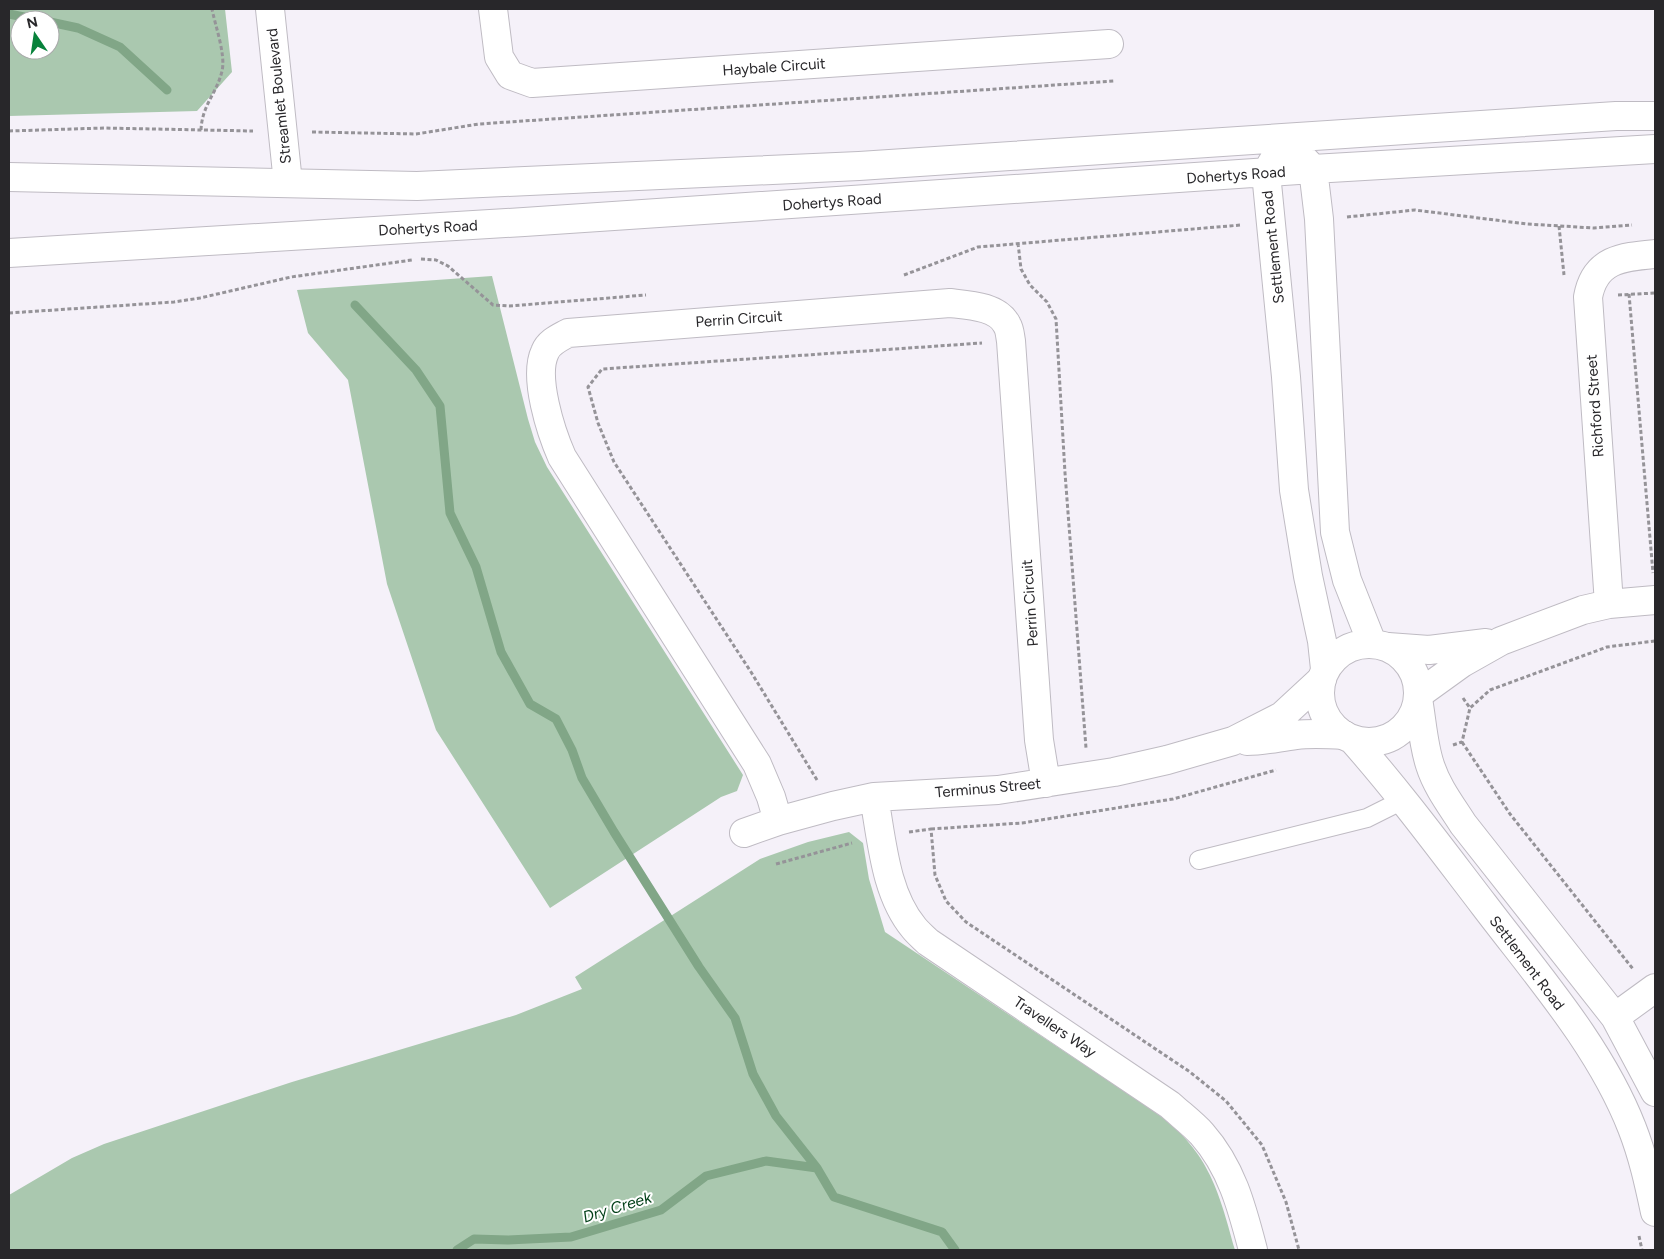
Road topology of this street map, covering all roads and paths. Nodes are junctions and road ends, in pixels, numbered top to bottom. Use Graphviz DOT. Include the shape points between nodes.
graph roads {
  1 [pos="212,9"];
  2 [pos="270,9"];
  3 [pos="494,9"];
  4 [pos="1109,44"];
  5 [pos="1114,81"];
  6 [pos="1655,116"];
  7 [pos="201,130"];
  8 [pos="9,131"];
  9 [pos="282,132"];
  10 [pos="1286,139"];
  11 [pos="1655,149"];
  12 [pos="1313,169"];
  13 [pos="1266,173"];
  14 [pos="9,177"];
  15 [pos="288,183"];
  16 [pos="1319,219"];
  17 [pos="1270,222"];
  18 [pos="1638,224"];
  19 [pos="1018,243"];
  20 [pos="9,253"];
  21 [pos="1655,254"];
  22 [pos="897,276"];
  23 [pos="1629,294"];
  24 [pos="648,295"];
  25 [pos="9,313"];
  26 [pos="982,343"];
  27 [pos="1655,590"];
  28 [pos="1609,604"];
  29 [pos="1501,640"];
  30 [pos="1655,641"];
  31 [pos="1380,645"];
  32 [pos="1323,674"];
  33 [pos="1445,676"];
  34 [pos="1419,697"];
  35 [pos="1348,737"];
  36 [pos="1233,741"];
  37 [pos="1462,742"];
  38 [pos="1086,749"];
  39 [pos="1285,767"];
  40 [pos="1046,783"];
  41 [pos="820,785"];
  42 [pos="874,798"];
  43 [pos="1403,800"];
  44 [pos="778,821"];
  45 [pos="931,829"];
  46 [pos="744,833"];
  47 [pos="881,835"];
  48 [pos="1198,860"];
  49 [pos="776,864"];
  50 [pos="1653,989"];
  51 [pos="1616,1018"];
  52 [pos="1655,1092"];
  53 [pos="1646,1222"];
  54 [pos="1253,1250"];
  55 [pos="1299,1250"];
  56 [pos="1642,1250"];
  1 -- 7 [label="path" via="222,70 201,116"];
  2 -- 9 [label="street, Streamlet Boulevard"];
  3 -- 4 [label="street, Haybale Circuit" via="499,57 510,75 532,83"];
  5 -- 9 [label="path" via="479,124 416,134"];
  6 -- 10 [label="street"];
  7 -- 8 [label="path" via="104,128"];
  7 -- 9 [label="path"];
  9 -- 15 [label="street, Streamlet Boulevard"];
  10 -- 12 [label="street"];
  10 -- 13 [label="street, Settlement Road"];
  10 -- 15 [label="street" via="859,166 427,186"];
  11 -- 12 [label="street, Dohertys Road"];
  12 -- 13 [label="street, Dohertys Road"];
  12 -- 16 [label="street"];
  13 -- 17 [label="street, Settlement Road"];
  13 -- 20 [label="street, Dohertys Road"];
  14 -- 15 [label="street"];
  16 -- 18 [label="path" via="1415,210 1527,224 1594,228"];
  16 -- 31 [label="street" via="1335,532 1347,580"];
  17 -- 19 [label="path"];
  17 -- 32 [label="street, Settlement Road" via="1294,490 1322,641"];
  19 -- 22 [label="path" via="978,247"];
  19 -- 38 [label="path" via="1021,269 1056,319"];
  21 -- 28 [label="street, Richford Street" via="1628,256 1609,262 1597,273 1588,297"];
  23 -- 27 [label="path"];
  24 -- 25 [label="path" via="493,305 448,266 436,260 419,259 291,277 174,302"];
  26 -- 41 [label="path" via="602,369 588,387 614,462"];
  27 -- 28 [label="street"];
  28 -- 29 [label="street" via="1583,610"];
  29 -- 31 [label="street" via="1429,650"];
  29 -- 33 [label="street"];
  30 -- 33 [label="path" via="1607,647 1490,690 1470,708"];
  31 -- 32 [label="street" via="1358,645 1345,650 1334,658"];
  31 -- 34 [label="street" via="1401,654 1411,666"];
  32 -- 35 [label="street" via="1320,695 1323,711 1331,725"];
  32 -- 36 [label="street, Terminus Street" via="1282,716"];
  33 -- 34 [label="street"];
  34 -- 35 [label="street" via="1414,714 1395,735 1367,742"];
  34 -- 51 [label="street" via="1430,766 1442,792 1463,824"];
  35 -- 36 [label="street, Terminus Street" via="1312,734"];
  35 -- 43 [label="street, Settlement Road"];
  36 -- 40 [label="street, Terminus Street" via="1114,772"];
  37 -- 50 [label="path" via="1510,814"];
  39 -- 45 [label="path" via="1173,799 1022,823"];
  40 -- 42 [label="street, Terminus Street" via="998,790"];
  40 -- 44 [label="street, Perrin Circuit" via="1039,740 1011,341 1007,325 998,315 985,309 950,303 568,333 545,351 540,367 545,403 562,457 757,764"];
  42 -- 44 [label="street, Terminus Street"];
  42 -- 47 [label="street, Travellers Way"];
  43 -- 48 [label="lane" via="1366,818"];
  43 -- 53 [label="street, Settlement Road" via="1584,1039 1632,1128 1646,1169"];
  44 -- 46 [label="street, Terminus Street"];
  45 -- 47 [label="path"];
  45 -- 55 [label="path" via="935,875 946,901 966,922 1190,1072 1226,1101 1262,1146 1286,1202"];
  47 -- 49 [label="path"];
  47 -- 54 [label="street, Travellers Way" via="891,884 901,907 914,928 928,942 1170,1105 1202,1134 1235,1185"];
  50 -- 51 [label="street"];
  51 -- 52 [label="street"];
  53 -- 56 [label="path"];
}
